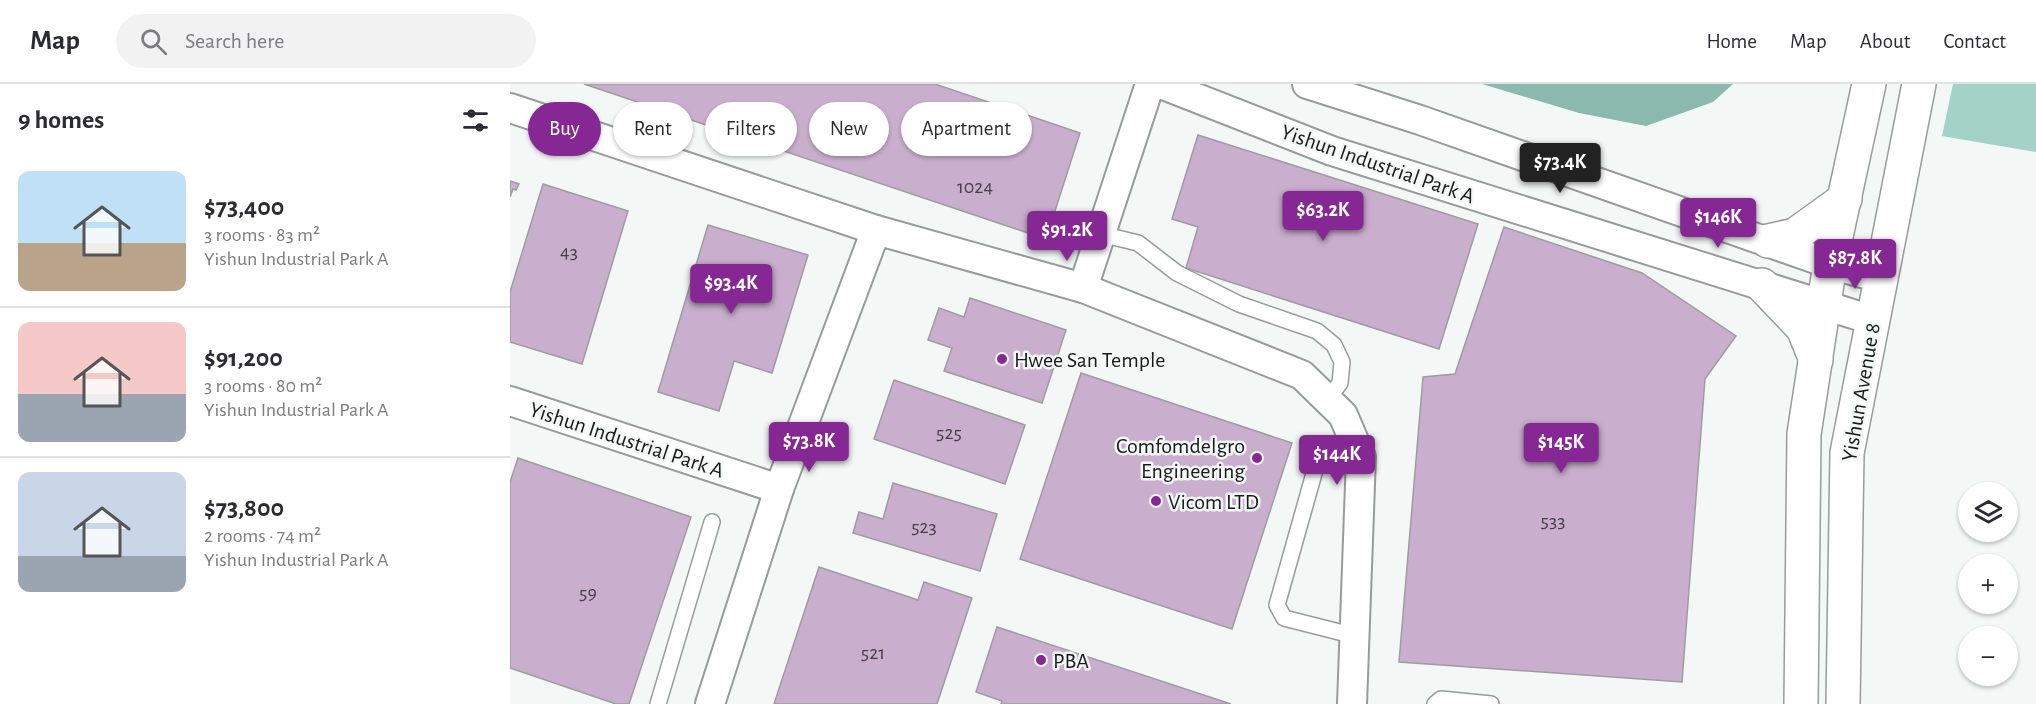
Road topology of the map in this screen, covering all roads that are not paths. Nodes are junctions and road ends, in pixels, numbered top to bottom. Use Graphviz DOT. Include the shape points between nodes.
graph roads {
  1 [pos="1150,84"];
  2 [pos="1161,84"];
  3 [pos="1307,84"];
  4 [pos="1869,84"];
  5 [pos="1918,84"];
  6 [pos="510,108"];
  7 [pos="1845,199"];
  8 [pos="876,230"];
  9 [pos="1101,234"];
  10 [pos="1768,242"];
  11 [pos="1830,264"];
  12 [pos="1880,278"];
  13 [pos="1762,285"];
  14 [pos="1083,288"];
  15 [pos="1823,304"];
  16 [pos="1872,320"];
  17 [pos="1816,360"];
  18 [pos="1327,400"];
  19 [pos="510,401"];
  20 [pos="1322,445"];
  21 [pos="779,489"];
  22 [pos="712,522"];
  23 [pos="1355,636"];
  24 [pos="658,704"];
  25 [pos="710,704"];
  26 [pos="1352,704"];
  27 [pos="1435,704"];
  28 [pos="1491,704"];
  29 [pos="1801,704"];
  30 [pos="1843,704"];
  1 -- 9 [label="street"];
  2 -- 13 [label="street, Yishun Industrial Park A" via="1332,151"];
  3 -- 10 [label="street"];
  4 -- 7 [label="main road, Yishun Avenue 8"];
  5 -- 12 [label="main road, Yishun Avenue 8"];
  6 -- 8 [label="street"];
  7 -- 10 [label="main road" via="1795,235"];
  7 -- 11 [label="main road, Yishun Avenue 8"];
  8 -- 14 [label="street"];
  8 -- 21 [label="street"];
  9 -- 14 [label="street"];
  9 -- 18 [label="lane" via="1138,243 1177,273 1239,304 1317,331 1334,345 1342,362 1340,382"];
  10 -- 11 [label="street"];
  11 -- 12 [label="street"];
  11 -- 15 [label="main road, Yishun Avenue 8"];
  12 -- 16 [label="main road, Yishun Avenue 8"];
  13 -- 15 [label="street, Yishun Industrial Park A"];
  13 -- 17 [label="main road" via="1803,328"];
  14 -- 18 [label="street" via="1302,375"];
  15 -- 16 [label="street, Yishun Industrial Park A"];
  15 -- 17 [label="main road, Yishun Avenue 8"];
  16 -- 30 [label="main road, Yishun Avenue 8" via="1846,453"];
  17 -- 29 [label="main road, Yishun Avenue 8" via="1804,434"];
  18 -- 23 [label="street" via="1343,415 1361,457"];
  19 -- 21 [label="street, Yishun Industrial Park A"];
  20 -- 23 [label="lane" via="1277,605 1284,618"];
  21 -- 25 [label="street"];
  22 -- 24 [label="lane"];
  23 -- 26 [label="street"];
  27 -- 28 [label="lane" via="1442,699"];
}
